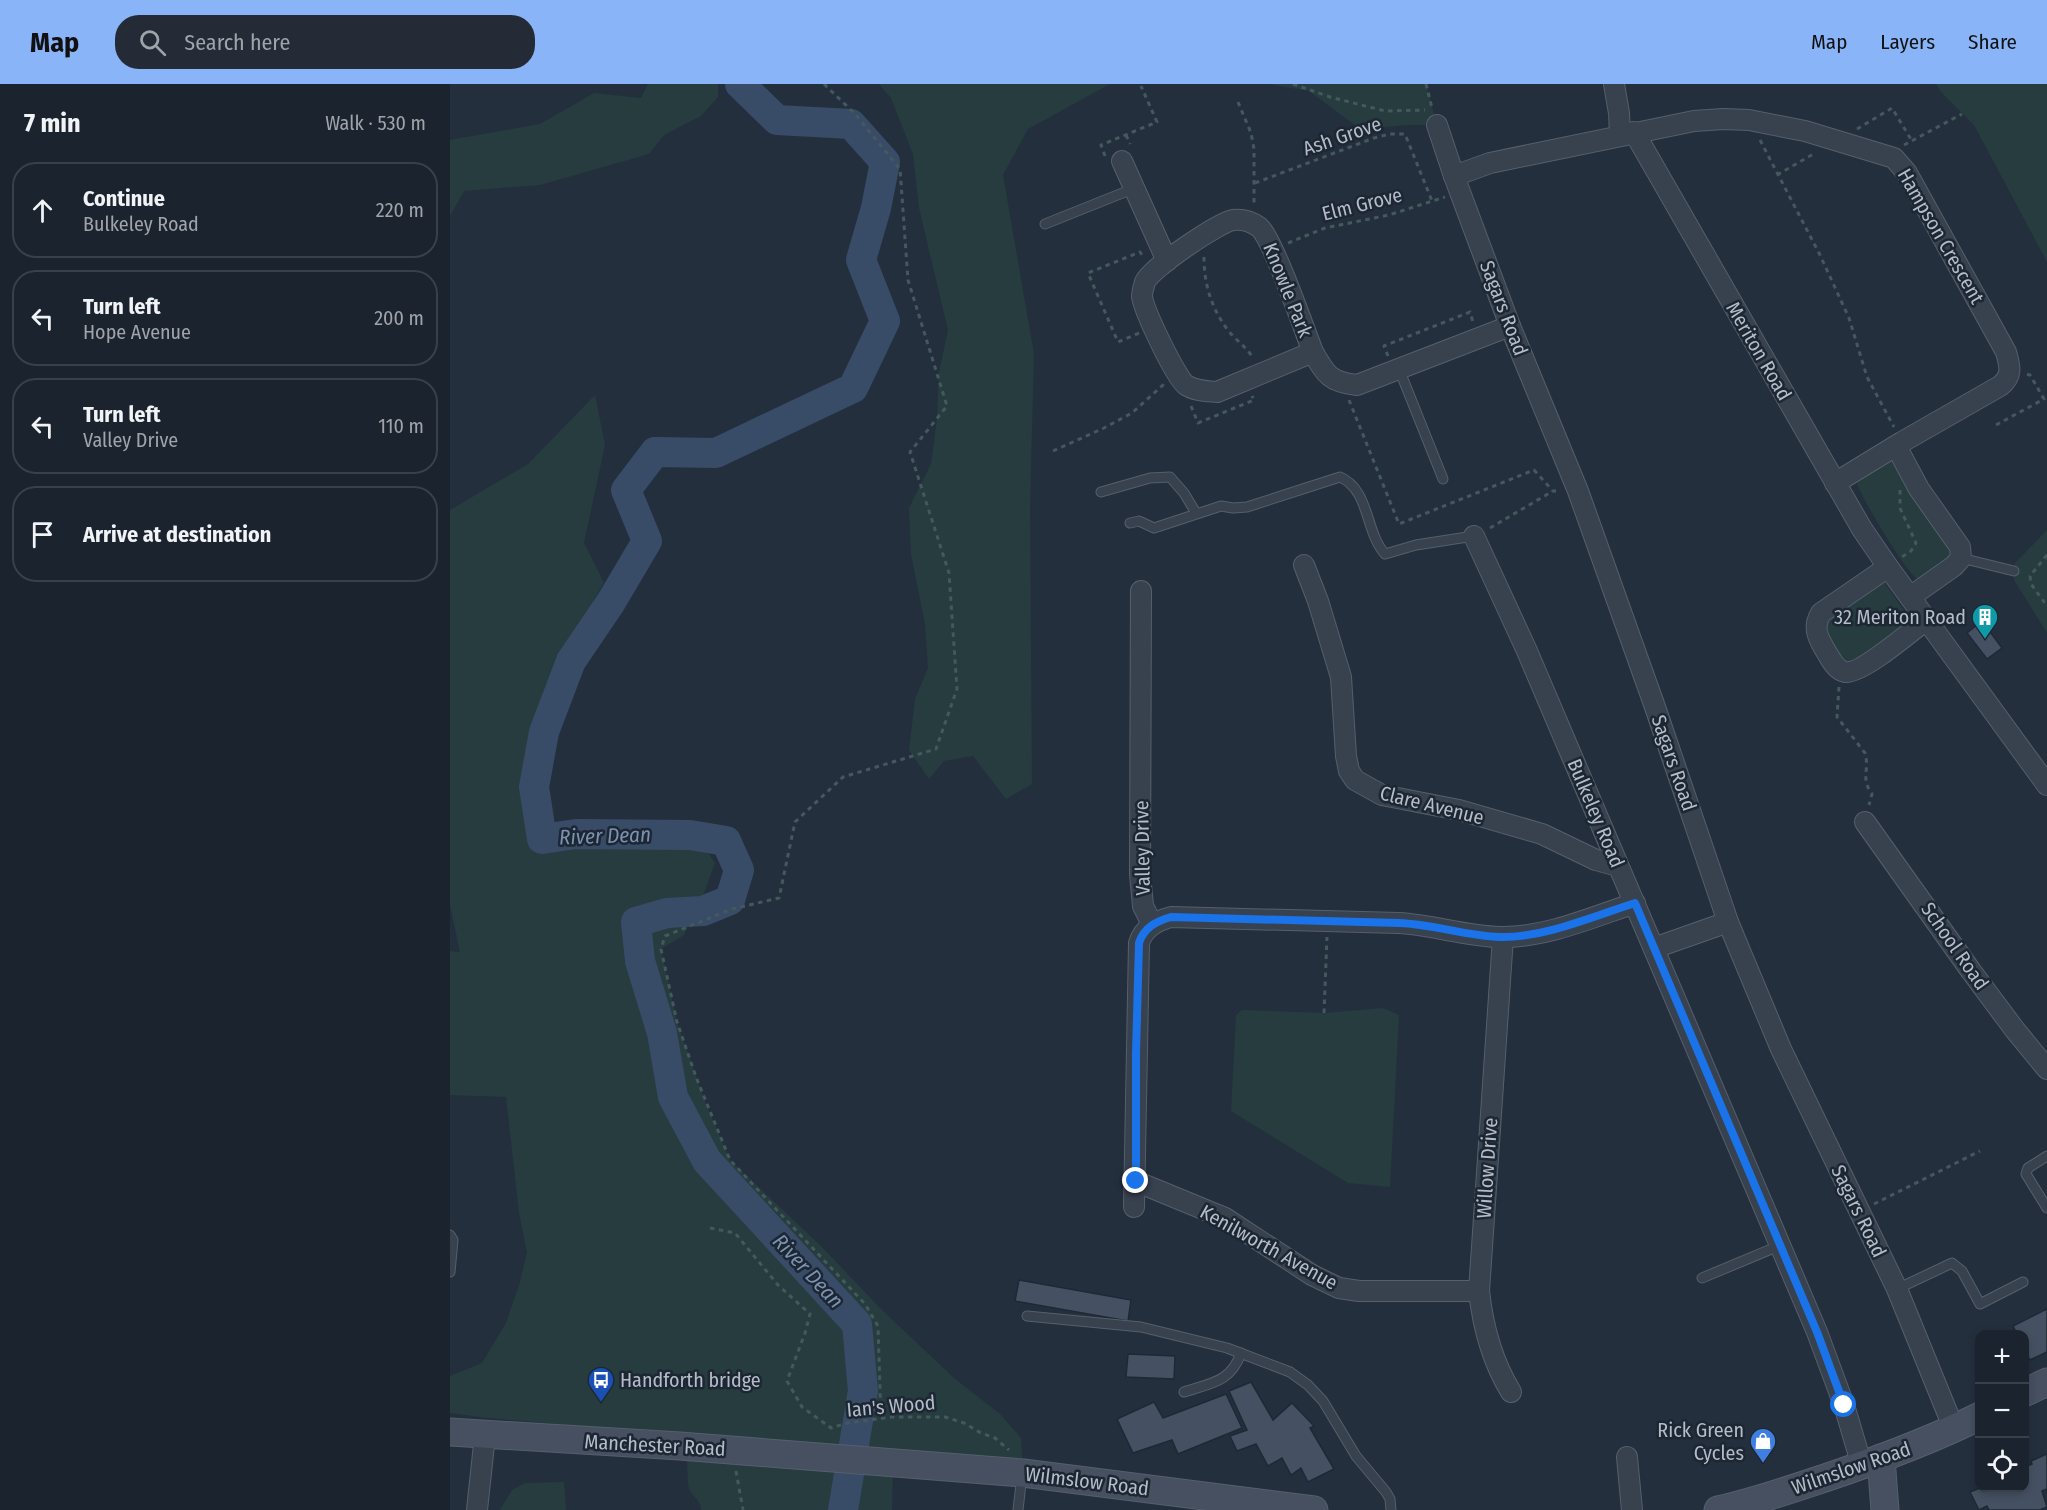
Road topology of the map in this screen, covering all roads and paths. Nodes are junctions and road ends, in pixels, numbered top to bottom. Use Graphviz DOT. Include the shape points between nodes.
graph roads {
  1 [pos="824,84"];
  2 [pos="1293,84"];
  3 [pos="1426,84"];
  4 [pos="1614,84"];
  5 [pos="1141,86"];
  6 [pos="1238,102"];
  7 [pos="1962,114"];
  8 [pos="1435,118"];
  9 [pos="1749,120"];
  10 [pos="1627,134"];
  11 [pos="1836,140"];
  12 [pos="1912,141"];
  13 [pos="1886,155"];
  14 [pos="1114,160"];
  15 [pos="1777,175"];
  16 [pos="1255,183"];
  17 [pos="1457,184"];
  18 [pos="1135,188"];
  19 [pos="1432,201"];
  20 [pos="1250,222"];
  21 [pos="1045,224"];
  22 [pos="1201,237"];
  23 [pos="1272,248"];
  24 [pos="1161,265"];
  25 [pos="1154,326"];
  26 [pos="1510,326"];
  27 [pos="1480,338"];
  28 [pos="1313,352"];
  29 [pos="2010,367"];
  30 [pos="1397,370"];
  31 [pos="1260,374"];
  32 [pos="1177,376"];
  33 [pos="1346,394"];
  34 [pos="1354,414"];
  35 [pos="1996,425"];
  36 [pos="1899,444"];
  37 [pos="1053,451"];
  38 [pos="1908,468"];
  39 [pos="1443,479"];
  40 [pos="1835,483"];
  41 [pos="1553,491"];
  42 [pos="1101,492"];
  43 [pos="1196,513"];
  44 [pos="1130,524"];
  45 [pos="1474,536"];
  46 [pos="2047,555"];
  47 [pos="1961,558"];
  48 [pos="1304,564"];
  49 [pos="1888,567"];
  50 [pos="2014,571"];
  51 [pos="1141,591"];
  52 [pos="1910,597"];
  53 [pos="2047,606"];
  54 [pos="1927,619"];
  55 [pos="1843,672"];
  56 [pos="2047,785"];
  57 [pos="1865,822"];
  58 [pos="1618,866"];
  59 [pos="1635,903"];
  60 [pos="1327,921"];
  61 [pos="1728,922"];
  62 [pos="1152,924"];
  63 [pos="1503,937"];
  64 [pos="1654,948"];
  65 [pos="1324,1013"];
  66 [pos="2047,1069"];
  67 [pos="1980,1151"];
  68 [pos="2047,1156"];
  69 [pos="1136,1181"];
  70 [pos="1134,1207"];
  71 [pos="2047,1208"];
  72 [pos="1859,1211"];
  73 [pos="710,1228"];
  74 [pos="450,1235"];
  75 [pos="1781,1245"];
  76 [pos="450,1272"];
  77 [pos="1702,1278"];
  78 [pos="2023,1282"];
  79 [pos="1897,1289"];
  80 [pos="1479,1291"];
  81 [pos="1027,1316"];
  82 [pos="1240,1353"];
  83 [pos="2047,1382"];
  84 [pos="2029,1391"];
  85 [pos="1184,1392"];
  86 [pos="1511,1392"];
  87 [pos="1975,1418"];
  88 [pos="880,1419"];
  89 [pos="1953,1429"];
  90 [pos="450,1432"];
  91 [pos="485,1435"];
  92 [pos="1628,1457"];
  93 [pos="859,1460"];
  94 [pos="1872,1462"];
  95 [pos="1023,1473"];
  96 [pos="735,1474"];
  97 [pos="1243,1506"];
  98 [pos="1753,1506"];
  99 [pos="477,1510"];
  100 [pos="743,1510"];
  101 [pos="1018,1510"];
  102 [pos="1314,1510"];
  103 [pos="1391,1510"];
  104 [pos="1632,1510"];
  105 [pos="1718,1510"];
  106 [pos="1885,1510"];
  1 -- 88 [label="path" via="855,114 900,169 908,280 947,406 910,452 949,573 957,688 936,749 843,777 795,822 779,898 732,909 665,936 661,949 677,1022 730,1160 865,1304 878,1326"];
  2 -- 8 [label="path" via="1385,111"];
  3 -- 8 [label="path"];
  4 -- 10 [label="street"];
  5 -- 14 [label="path" via="1157,122 1101,145"];
  6 -- 16 [label="path" via="1251,133"];
  7 -- 12 [label="path"];
  8 -- 17 [label="street, Sagars Road"];
  9 -- 10 [label="street, Hampson Crescent" via="1695,121"];
  9 -- 11 [label="street, Hampson Crescent"];
  9 -- 15 [label="path"];
  10 -- 17 [label="street, Hampson Crescent" via="1490,163"];
  10 -- 40 [label="street, Meriton Road"];
  11 -- 12 [label="path" via="1892,108"];
  11 -- 13 [label="street, Hampson Crescent"];
  11 -- 15 [label="path"];
  12 -- 13 [label="path"];
  13 -- 29 [label="street, Hampson Crescent" via="1900,163 1907,173 2006,352"];
  14 -- 18 [label="street"];
  15 -- 36 [label="path" via="1849,318 1867,377"];
  16 -- 19 [label="path, Ash Grove" via="1374,138 1405,134"];
  16 -- 20 [label="path"];
  17 -- 19 [label="path, Elm Grove"];
  17 -- 26 [label="street, Sagars Road"];
  18 -- 21 [label="lane"];
  18 -- 24 [label="street"];
  19 -- 23 [label="path, Elm Grove" via="1389,215 1325,228"];
  20 -- 22 [label="street, Knowle Park" via="1237,219"];
  20 -- 23 [label="street, Knowle Park" via="1266,235"];
  22 -- 24 [label="street, Knowle Park"];
  22 -- 31 [label="path" via="1208,293 1227,330 1249,350"];
  23 -- 28 [label="street, Knowle Park"];
  24 -- 25 [label="street" via="1146,280 1142,296"];
  24 -- 25 [label="path" via="1140,252 1088,273 1118,342"];
  25 -- 32 [label="street"];
  26 -- 27 [label="street, Knowle Park"];
  26 -- 61 [label="street, Sagars Road" via="1578,491"];
  27 -- 30 [label="street, Knowle Park"];
  27 -- 30 [label="path" via="1470,312 1384,346"];
  28 -- 30 [label="street, Knowle Park" via="1335,382 1357,385"];
  28 -- 31 [label="street, Knowle Park"];
  29 -- 35 [label="path" via="2030,375 2044,399"];
  29 -- 36 [label="street" via="2000,386"];
  30 -- 39 [label="lane"];
  31 -- 32 [label="street, Knowle Park" via="1217,392 1198,390"];
  32 -- 37 [label="path" via="1132,412"];
  33 -- 34 [label="path"];
  36 -- 38 [label="street"];
  36 -- 40 [label="street"];
  38 -- 47 [label="street" via="1960,547"];
  38 -- 49 [label="path" via="1899,493 1900,508 1916,543"];
  40 -- 49 [label="street, Meriton Road"];
  41 -- 45 [label="path"];
  42 -- 43 [label="lane" via="1150,478 1170,477"];
  43 -- 44 [label="lane" via="1154,528 1140,521"];
  43 -- 45 [label="lane" via="1221,506 1246,507 1340,477 1358,491 1377,546 1385,554"];
  45 -- 58 [label="street, Bulkeley Road"];
  46 -- 53 [label="path" via="2030,576 2031,584"];
  47 -- 50 [label="lane"];
  47 -- 52 [label="street"];
  48 -- 58 [label="street, Clare Avenue" via="1341,677 1346,756 1355,780 1382,795 1459,810 1542,834 1596,860"];
  49 -- 52 [label="street, Meriton Road"];
  49 -- 55 [label="street" via="1816,620 1817,636"];
  51 -- 62 [label="street, Valley Drive" via="1140,874 1143,906"];
  52 -- 54 [label="street, Meriton Road"];
  54 -- 55 [label="street" via="1866,666"];
  54 -- 56 [label="street, Meriton Road"];
  55 -- 57 [label="path" via="1837,717 1867,760 1866,786 1872,794"];
  57 -- 66 [label="street, School Road" via="1971,971"];
  58 -- 59 [label="street, Bulkeley Road"];
  59 -- 63 [label="street" via="1561,928"];
  59 -- 64 [label="street, Bulkeley Road"];
  60 -- 62 [label="street" via="1171,917"];
  60 -- 63 [label="street" via="1419,924 1470,935"];
  60 -- 65 [label="path"];
  61 -- 64 [label="street"];
  61 -- 72 [label="street, Sagars Road" via="1781,1049"];
  62 -- 69 [label="street, Valley Drive" via="1139,943"];
  63 -- 80 [label="street, Willow Drive"];
  64 -- 75 [label="street, Bulkeley Road"];
  67 -- 72 [label="path"];
  68 -- 71 [label="lane" via="2028,1168 2026,1174"];
  69 -- 70 [label="street, Valley Drive"];
  69 -- 80 [label="street, Kenilworth Avenue" via="1225,1218 1312,1275 1339,1288"];
  72 -- 79 [label="street, Sagars Road"];
  73 -- 88 [label="path, Ian's Wood" via="735,1233 778,1285 810,1314 787,1381 802,1407 831,1428"];
  74 -- 76 [label="lane"];
  75 -- 77 [label="lane"];
  75 -- 94 [label="street, Bulkeley Road" via="1844,1405"];
  78 -- 79 [label="lane" via="1980,1304 1962,1271 1952,1263"];
  79 -- 89 [label="street, Sagars Road"];
  80 -- 86 [label="street, Willow Drive" via="1490,1347"];
  81 -- 82 [label="lane" via="1141,1326"];
  82 -- 85 [label="lane" via="1237,1365 1224,1379"];
  82 -- 103 [label="lane" via="1290,1372 1308,1384 1323,1401 1356,1456 1386,1492"];
  83 -- 84 [label="street"];
  87 -- 89 [label="street, Wilmslow Road"];
  88 -- 95 [label="path, Ian's Wood" via="945,1417 964,1422 1008,1448"];
  89 -- 94 [label="street, Wilmslow Road"];
  90 -- 91 [label="street, Manchester Road"];
  91 -- 93 [label="street, Manchester Road"];
  91 -- 99 [label="street"];
  92 -- 104 [label="street"];
  93 -- 95 [label="street, Wilmslow Road"];
  94 -- 98 [label="street, Wilmslow Road"];
  94 -- 106 [label="street"];
  95 -- 97 [label="street, Wilmslow Road"];
  95 -- 101 [label="lane"];
  96 -- 100 [label="path"];
  97 -- 102 [label="street, Wilmslow Road"];
  98 -- 105 [label="street, Wilmslow Road"];
}
